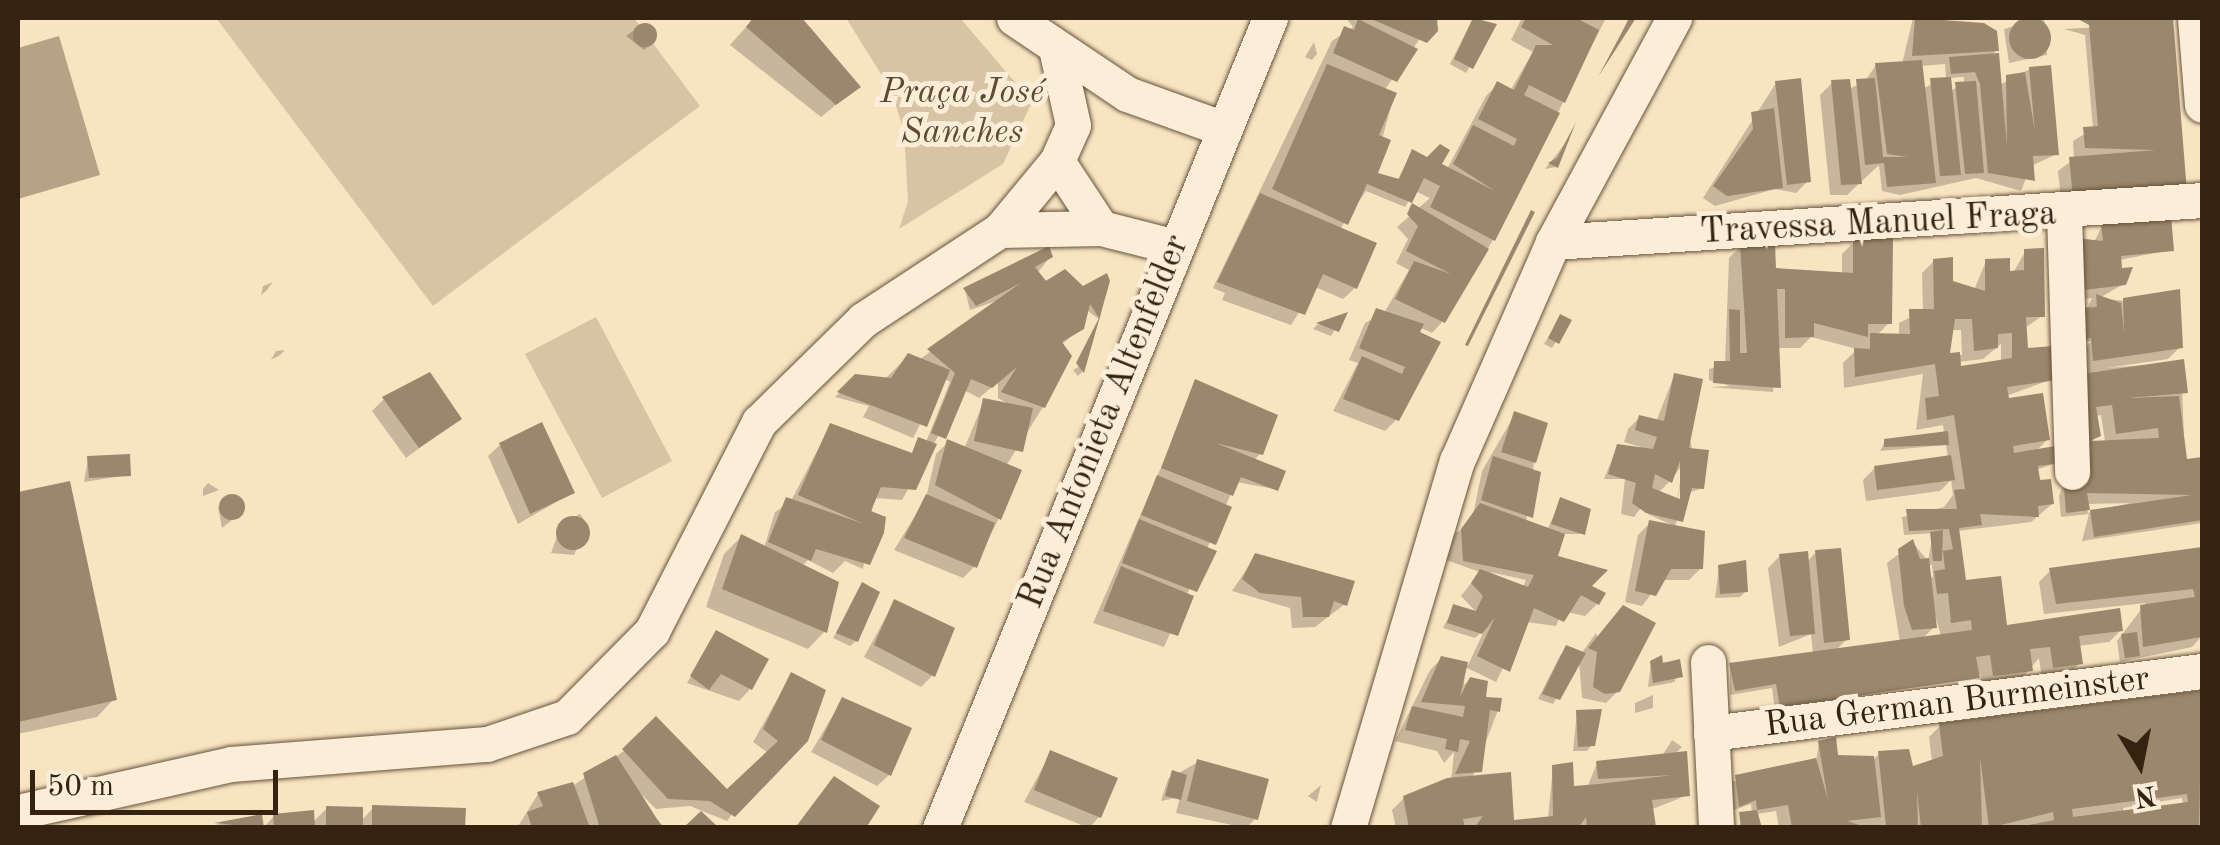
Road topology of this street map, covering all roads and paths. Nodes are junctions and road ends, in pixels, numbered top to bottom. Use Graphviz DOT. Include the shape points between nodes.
graph roads {
  1 [pos="1014,18"];
  2 [pos="1270,18"];
  3 [pos="1674,18"];
  4 [pos="2194,18"];
  5 [pos="1057,53"];
  6 [pos="1127,94"];
  7 [pos="2202,106"];
  8 [pos="1074,124"];
  9 [pos="1224,130"];
  10 [pos="1057,161"];
  11 [pos="2202,200"];
  12 [pos="2064,214"];
  13 [pos="1101,228"];
  14 [pos="1000,230"];
  15 [pos="1553,242"];
  16 [pos="1176,247"];
  17 [pos="2072,472"];
  18 [pos="1708,662"];
  19 [pos="2202,671"];
  20 [pos="1711,733"];
  21 [pos="18,812"];
  22 [pos="940,828"];
  23 [pos="1348,828"];
  24 [pos="1716,828"];
  1 -- 5 [label="street"];
  2 -- 9 [label="street, Rua Antonieta Altenfelder"];
  3 -- 15 [label="street"];
  4 -- 7 [label="street"];
  5 -- 6 [label="street"];
  5 -- 8 [label="street"];
  6 -- 8 [label="street"];
  6 -- 9 [label="street"];
  8 -- 10 [label="street"];
  9 -- 16 [label="street, Rua Antonieta Altenfelder"];
  10 -- 13 [label="street"];
  10 -- 14 [label="street"];
  11 -- 12 [label="street, Travessa Manuel Fraga"];
  12 -- 15 [label="street, Travessa Manuel Fraga"];
  12 -- 17 [label="street"];
  13 -- 14 [label="street"];
  13 -- 16 [label="street"];
  14 -- 21 [label="street" via="863,320 759,422 652,630 567,718 487,744 231,764"];
  15 -- 23 [label="street" via="1427,544"];
  16 -- 22 [label="street, Rua Antonieta Altenfelder"];
  18 -- 20 [label="street"];
  19 -- 20 [label="street, Rua German Burmeinster"];
  20 -- 24 [label="street"];
}
